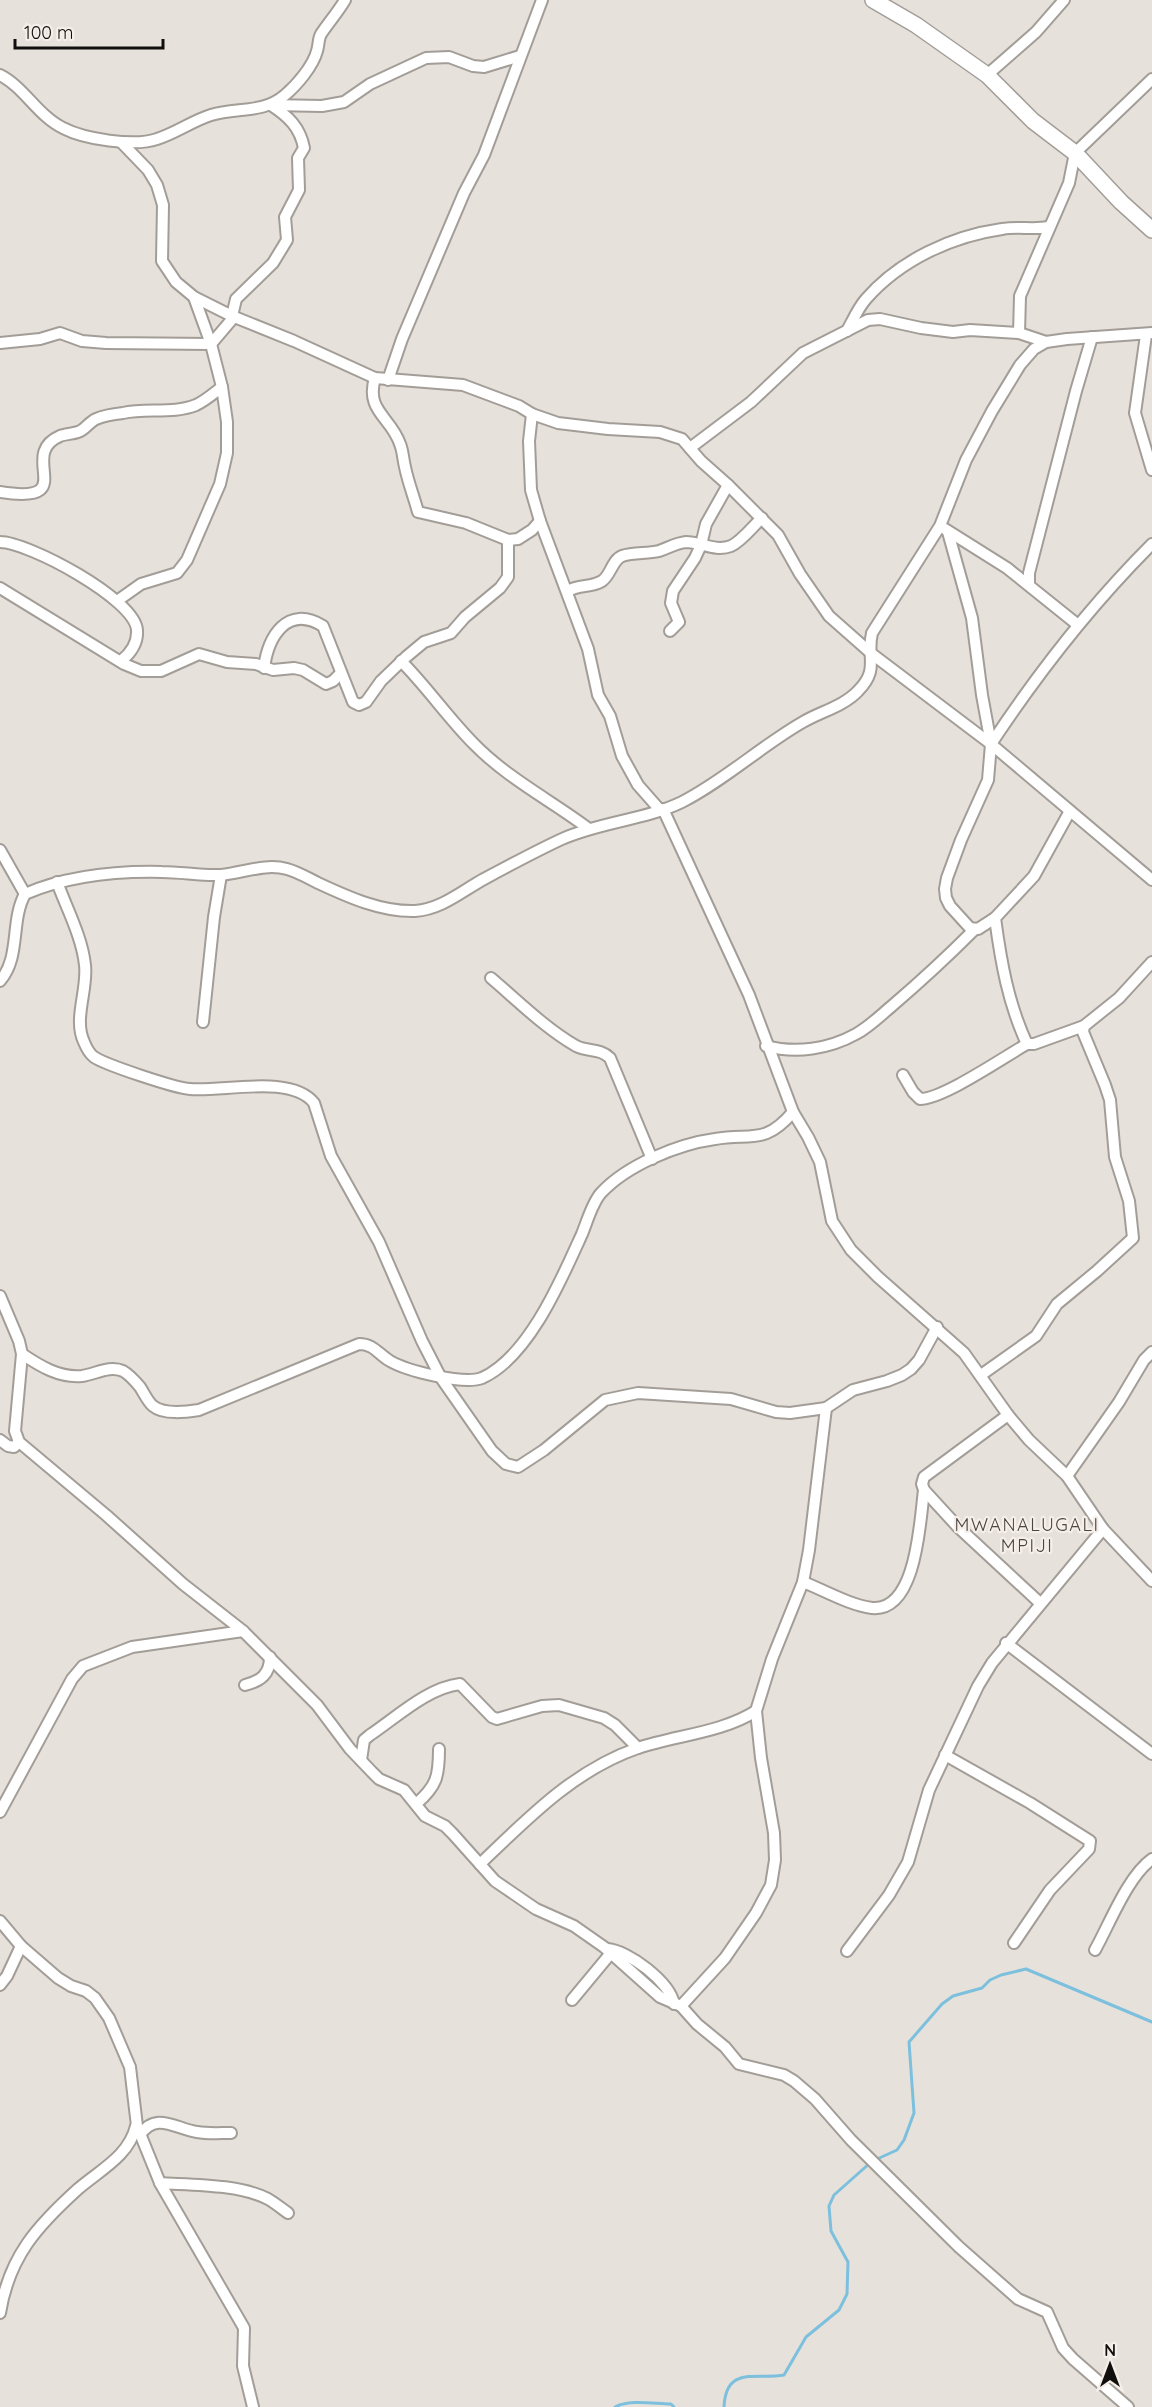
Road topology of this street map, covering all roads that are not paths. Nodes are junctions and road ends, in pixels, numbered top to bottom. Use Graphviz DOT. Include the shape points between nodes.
graph roads {
  1 [pos="345,0"];
  2 [pos="542,0"];
  3 [pos="873,0"];
  4 [pos="1064,0"];
  5 [pos="520,56"];
  6 [pos="0,75"];
  7 [pos="987,75"];
  8 [pos="1152,80"];
  9 [pos="271,105"];
  10 [pos="121,142"];
  11 [pos="1075,153"];
  12 [pos="1150,226"];
  13 [pos="1048,227"];
  14 [pos="194,297"];
  15 [pos="233,317"];
  16 [pos="846,333"];
  17 [pos="1019,333"];
  18 [pos="1149,334"];
  19 [pos="1092,337"];
  20 [pos="1046,342"];
  21 [pos="0,343"];
  22 [pos="211,344"];
  23 [pos="375,378"];
  24 [pos="388,380"];
  25 [pos="222,387"];
  26 [pos="532,414"];
  27 [pos="690,448"];
  28 [pos="1152,470"];
  29 [pos="728,485"];
  30 [pos="0,492"];
  31 [pos="762,518"];
  32 [pos="540,521"];
  33 [pos="944,529"];
  34 [pos="508,540"];
  35 [pos="0,542"];
  36 [pos="1152,544"];
  37 [pos="701,545"];
  38 [pos="1029,584"];
  39 [pos="0,588"];
  40 [pos="568,591"];
  41 [pos="117,601"];
  42 [pos="1078,625"];
  43 [pos="670,631"];
  44 [pos="872,654"];
  45 [pos="121,661"];
  46 [pos="401,662"];
  47 [pos="264,669"];
  48 [pos="341,673"];
  49 [pos="991,744"];
  50 [pos="661,809"];
  51 [pos="1070,811"];
  52 [pos="589,829"];
  53 [pos="0,850"];
  54 [pos="220,874"];
  55 [pos="1152,880"];
  56 [pos="57,882"];
  57 [pos="25,894"];
  58 [pos="994,918"];
  59 [pos="974,930"];
  60 [pos="1152,962"];
  61 [pos="491,978"];
  62 [pos="0,981"];
  63 [pos="202,1022"];
  64 [pos="1084,1026"];
  65 [pos="1027,1044"];
  66 [pos="766,1046"];
  67 [pos="903,1075"];
  68 [pos="792,1112"];
  69 [pos="652,1159"];
  70 [pos="0,1296"];
  71 [pos="937,1327"];
  72 [pos="1152,1352"];
  73 [pos="22,1354"];
  74 [pos="981,1375"];
  75 [pos="441,1378"];
  76 [pos="826,1408"];
  77 [pos="1008,1415"];
  78 [pos="0,1440"];
  79 [pos="19,1442"];
  80 [pos="1067,1476"];
  81 [pos="924,1491"];
  82 [pos="1103,1529"];
  83 [pos="1152,1581"];
  84 [pos="802,1582"];
  85 [pos="1040,1603"];
  86 [pos="243,1631"];
  87 [pos="1006,1643"];
  88 [pos="270,1657"];
  89 [pos="245,1685"];
  90 [pos="756,1711"];
  91 [pos="638,1748"];
  92 [pos="439,1749"];
  93 [pos="1152,1754"];
  94 [pos="945,1755"];
  95 [pos="361,1760"];
  96 [pos="416,1804"];
  97 [pos="0,1812"];
  98 [pos="1152,1859"];
  99 [pos="480,1864"];
  100 [pos="0,1921"];
  101 [pos="1014,1942"];
  102 [pos="21,1946"];
  103 [pos="1095,1950"];
  104 [pos="609,1951"];
  105 [pos="847,1951"];
  106 [pos="0,1985"];
  107 [pos="572,2000"];
  108 [pos="677,2005"];
  109 [pos="138,2130"];
  110 [pos="231,2133"];
  111 [pos="160,2183"];
  112 [pos="288,2213"];
  113 [pos="0,2313"];
  114 [pos="253,2407"];
  115 [pos="1128,2407"];
  1 -- 9 [label="street" via="319,36 317,52 297,83"];
  2 -- 5 [label="street"];
  3 -- 7 [label="street"];
  4 -- 7 [label="street" via="1036,32"];
  5 -- 9 [label="street" via="484,67 449,57 426,58 370,84 344,102 322,106"];
  5 -- 24 [label="street" via="484,155 455,214"];
  6 -- 10 [label="street" via="62,128"];
  7 -- 11 [label="street" via="1033,121"];
  8 -- 11 [label="street"];
  9 -- 10 [label="street" via="210,115 155,140"];
  9 -- 15 [label="street" via="291,119 302,136 299,190 285,217 287,240 273,263 236,299"];
  10 -- 14 [label="street" via="157,185 163,206 162,261 176,282"];
  11 -- 12 [label="street"];
  11 -- 13 [label="street" via="1069,183"];
  13 -- 16 [label="street" via="976,233 920,256 897,269 865,300"];
  13 -- 17 [label="street" via="1020,296"];
  14 -- 15 [label="street"];
  14 -- 22 [label="street"];
  15 -- 22 [label="street"];
  15 -- 23 [label="street"];
  16 -- 17 [label="street" via="868,320 880,319 953,333"];
  16 -- 27 [label="street" via="803,353 751,402"];
  17 -- 20 [label="street"];
  18 -- 19 [label="street"];
  18 -- 28 [label="street" via="1135,413"];
  19 -- 20 [label="street"];
  19 -- 38 [label="street"];
  20 -- 33 [label="street" via="1039,344 1020,365 992,411 966,459"];
  21 -- 22 [label="street" via="60,333 82,342 106,344"];
  22 -- 25 [label="street"];
  23 -- 24 [label="street"];
  23 -- 34 [label="street" via="371,390 374,402 401,446 418,512 466,523"];
  24 -- 26 [label="street" via="463,385"];
  25 -- 30 [label="street" via="197,405 124,412 95,419 80,432 58,436 43,450 43,488 35,494"];
  25 -- 41 [label="street" via="227,453 215,500 188,560 177,573 141,584"];
  26 -- 27 [label="street" via="573,425 660,432 682,439"];
  26 -- 32 [label="street" via="531,490"];
  27 -- 29 [label="street"];
  29 -- 31 [label="street"];
  29 -- 37 [label="street" via="706,524"];
  31 -- 37 [label="street" via="734,545"];
  31 -- 44 [label="street" via="778,535 829,616"];
  32 -- 34 [label="street" via="518,539"];
  32 -- 40 [label="street"];
  33 -- 38 [label="street"];
  33 -- 44 [label="street" via="872,633"];
  33 -- 49 [label="street" via="972,618"];
  34 -- 46 [label="street" via="508,577 500,588 451,633 424,642"];
  35 -- 41 [label="street" via="28,549 85,578"];
  36 -- 42 [label="street"];
  37 -- 40 [label="street" via="680,543 623,556 607,578 596,585 576,586"];
  37 -- 43 [label="street" via="673,591 671,603 679,622"];
  38 -- 42 [label="street"];
  39 -- 45 [label="street"];
  40 -- 50 [label="street" via="598,694 610,716 622,756 638,785"];
  41 -- 45 [label="street" via="135,621 137,630 135,646"];
  42 -- 49 [label="street"];
  44 -- 49 [label="street"];
  44 -- 50 [label="street" via="870,674 857,693 802,722 705,789"];
  45 -- 47 [label="street" via="141,671 161,671 199,654 227,662 256,664"];
  46 -- 48 [label="street" via="359,705 353,702"];
  46 -- 52 [label="street" via="475,746"];
  47 -- 48 [label="street" via="303,670 326,684"];
  47 -- 48 [label="street" via="273,635 287,622 305,620 323,626"];
  49 -- 51 [label="street"];
  49 -- 59 [label="street" via="988,780 945,889 950,906"];
  50 -- 52 [label="street"];
  50 -- 66 [label="street" via="749,995"];
  51 -- 55 [label="street"];
  51 -- 58 [label="street" via="1034,876"];
  52 -- 54 [label="street" via="483,879 450,900 412,911 365,903 291,869"];
  53 -- 57 [label="street"];
  54 -- 56 [label="street" via="138,872"];
  54 -- 63 [label="street"];
  56 -- 57 [label="street"];
  56 -- 75 [label="street" via="85,964 79,1025 88,1050 110,1063 177,1087 256,1086 300,1091 309,1096 331,1156 379,1242"];
  57 -- 62 [label="street" via="20,903 12,960"];
  58 -- 59 [label="street"];
  58 -- 65 [label="street" via="1014,1017"];
  59 -- 66 [label="street" via="926,978 854,1036 799,1051"];
  60 -- 64 [label="street" via="1119,998"];
  61 -- 69 [label="street" via="576,1046 600,1050 610,1058"];
  64 -- 65 [label="street"];
  64 -- 74 [label="street" via="1110,1100 1115,1157 1129,1201 1133,1238 1057,1304 1036,1336"];
  65 -- 67 [label="street" via="927,1099 920,1099"];
  66 -- 68 [label="street"];
  68 -- 69 [label="street" via="773,1131 684,1145"];
  68 -- 71 [label="street" via="820,1162 832,1221 851,1250"];
  69 -- 75 [label="street" via="600,1194 556,1291 514,1353 480,1378"];
  70 -- 73 [label="street"];
  71 -- 74 [label="street"];
  71 -- 76 [label="street" via="911,1369 853,1390"];
  72 -- 80 [label="street"];
  73 -- 75 [label="street" via="43,1368 70,1376 112,1368 123,1371 133,1378 152,1406 177,1411 199,1410 359,1344 374,1347 390,1361"];
  73 -- 79 [label="street" via="15,1431"];
  74 -- 77 [label="street"];
  75 -- 76 [label="street" via="492,1451 506,1464 518,1467 605,1400 627,1395 719,1398 790,1413"];
  76 -- 84 [label="street"];
  77 -- 80 [label="street"];
  77 -- 81 [label="street" via="924,1477"];
  78 -- 79 [label="street" via="14,1447"];
  79 -- 86 [label="street"];
  80 -- 82 [label="street"];
  81 -- 84 [label="street" via="914,1563 909,1579 889,1605 871,1608"];
  81 -- 85 [label="street"];
  82 -- 83 [label="street"];
  82 -- 85 [label="street"];
  84 -- 90 [label="street"];
  85 -- 87 [label="street"];
  86 -- 88 [label="street"];
  86 -- 97 [label="street" via="132,1647 83,1666 72,1679"];
  87 -- 93 [label="street"];
  87 -- 94 [label="street" via="978,1686"];
  88 -- 89 [label="street" via="264,1677"];
  88 -- 95 [label="street" via="317,1705"];
  90 -- 91 [label="street" via="732,1723"];
  90 -- 108 [label="street" via="774,1833 771,1885 725,1958"];
  91 -- 95 [label="street" via="604,1718 559,1705 497,1719 460,1684 435,1691 370,1735 364,1740"];
  91 -- 99 [label="street" via="572,1782 545,1802"];
  92 -- 96 [label="street" via="438,1775 433,1787"];
  94 -- 101 [label="street" via="1090,1841 1089,1849 1050,1890"];
  94 -- 105 [label="street" via="929,1790 908,1862"];
  95 -- 96 [label="street" via="379,1779 404,1790"];
  96 -- 99 [label="street" via="425,1816 445,1826"];
  98 -- 103 [label="street" via="1127,1889"];
  99 -- 104 [label="street" via="495,1881 536,1909 574,1926"];
  100 -- 102 [label="street"];
  102 -- 106 [label="street"];
  102 -- 109 [label="street" via="65,1983 86,1991 103,2006 130,2067"];
  104 -- 107 [label="street"];
  104 -- 108 [label="street" via="620,1951 636,1961 664,1985"];
  108 -- 115 [label="street" via="739,2064 795,2081 959,2247 1018,2299 1047,2312 1072,2359"];
  109 -- 110 [label="street" via="164,2122 196,2132"];
  109 -- 111 [label="street"];
  109 -- 113 [label="street" via="109,2166 57,2209 17,2257"];
  111 -- 112 [label="street" via="252,2193"];
  111 -- 114 [label="street" via="241,2320 243,2366"];
}
